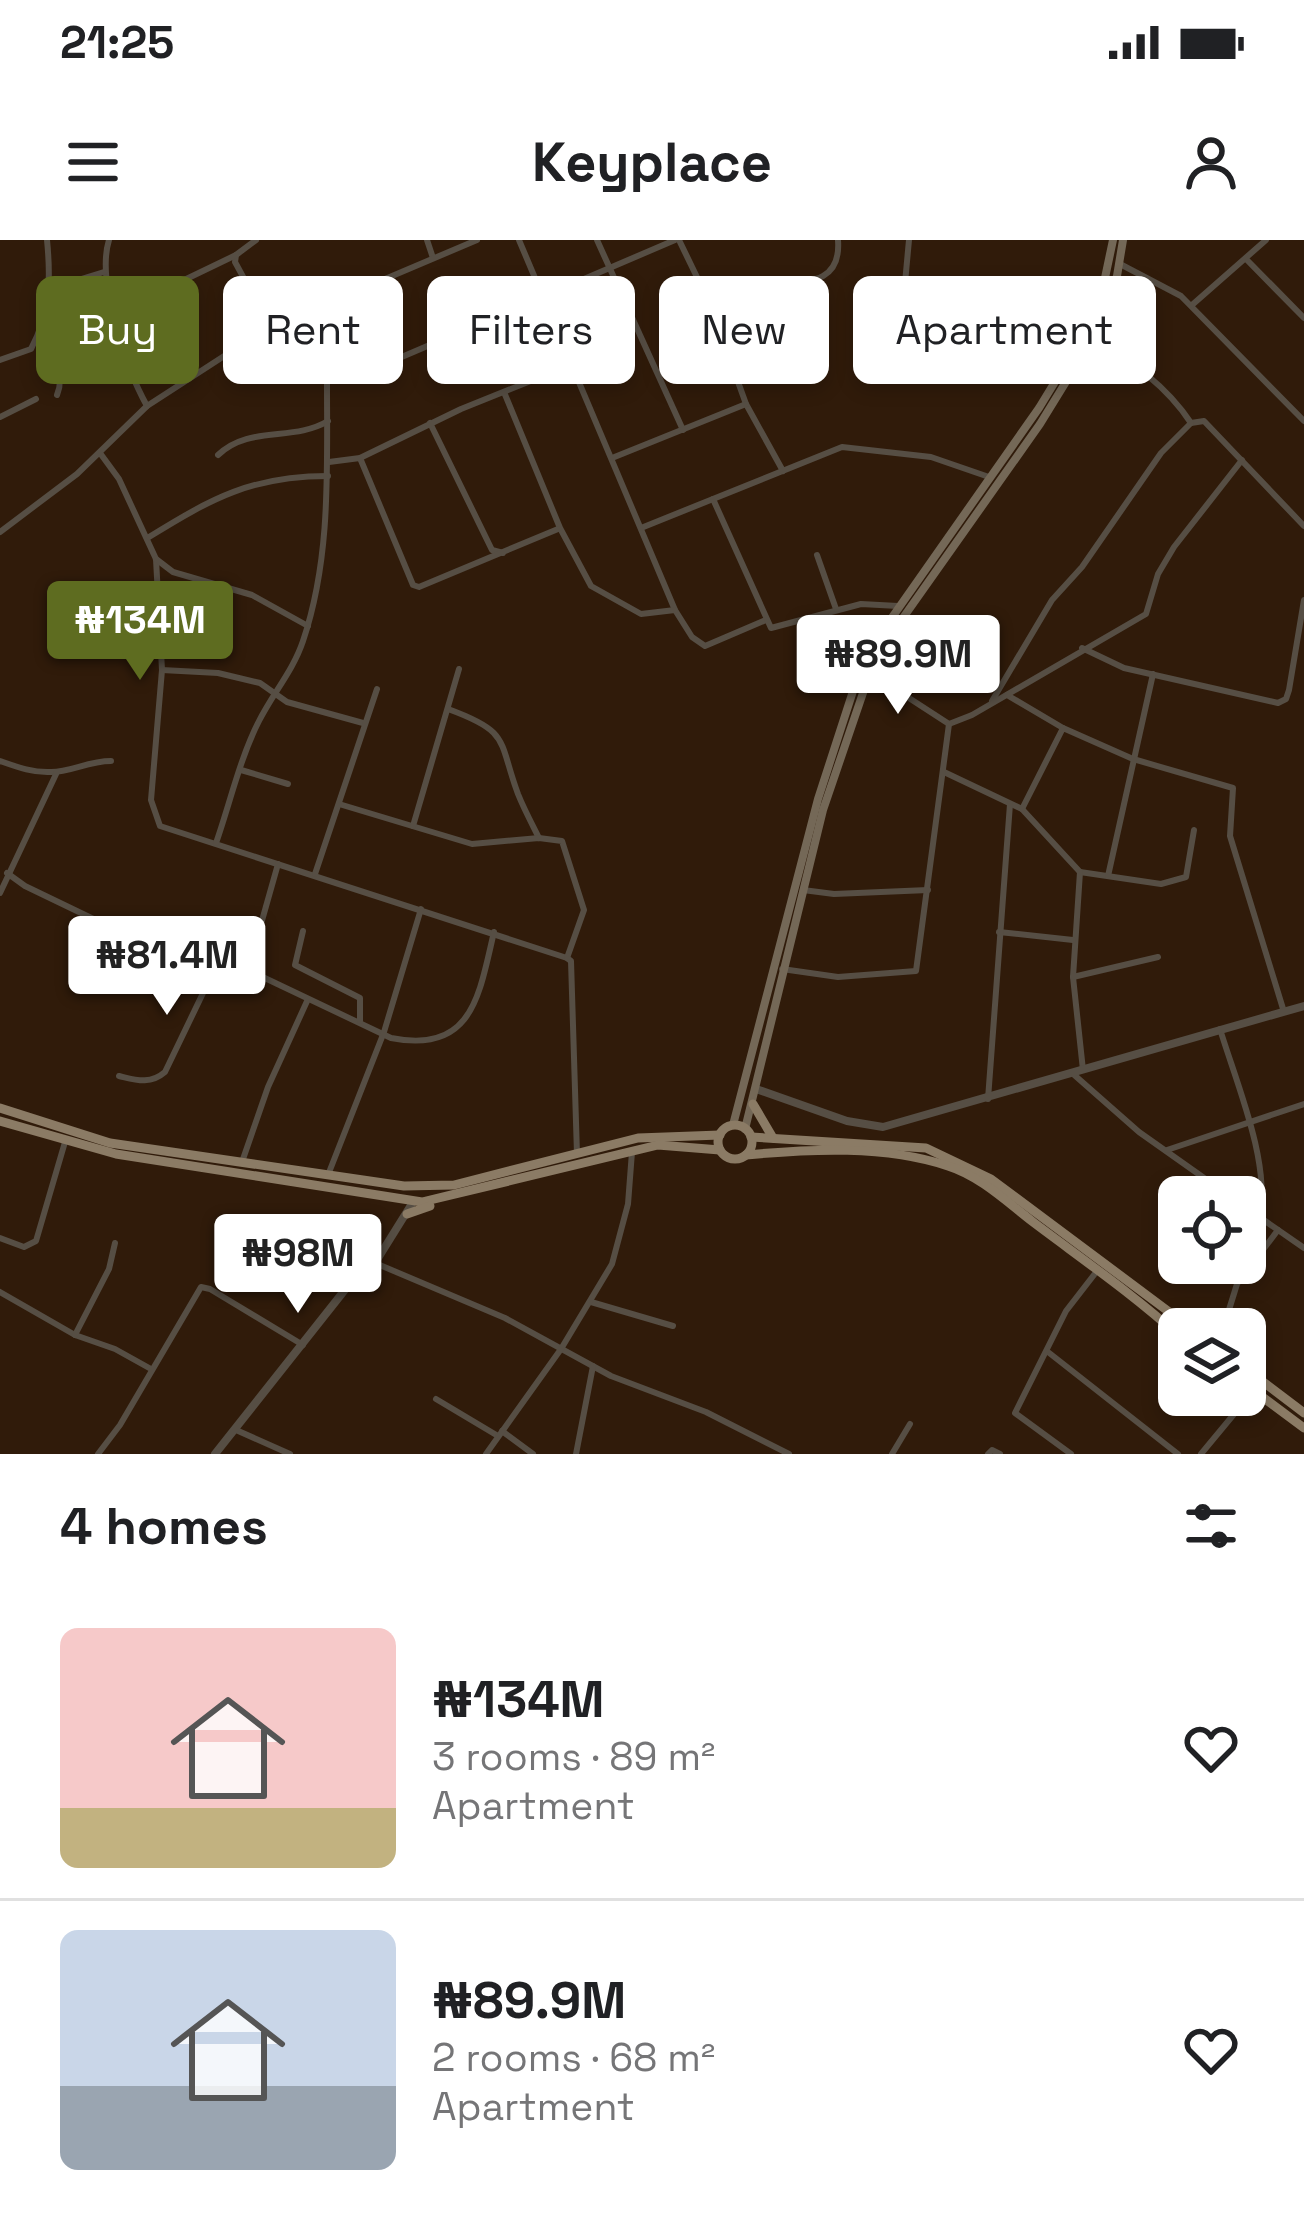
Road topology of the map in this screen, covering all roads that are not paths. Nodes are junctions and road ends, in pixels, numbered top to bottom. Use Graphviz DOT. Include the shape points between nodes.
graph roads {
  1 [pos="47,240"];
  2 [pos="110,240"];
  3 [pos="256,240"];
  4 [pos="427,240"];
  5 [pos="477,240"];
  6 [pos="519,240"];
  7 [pos="597,240"];
  8 [pos="677,240"];
  9 [pos="838,240"];
  10 [pos="909,240"];
  11 [pos="1113,240"];
  12 [pos="1123,240"];
  13 [pos="1266,240"];
  14 [pos="236,255"];
  15 [pos="433,258"];
  16 [pos="1247,260"];
  17 [pos="1120,264"];
  18 [pos="609,271"];
  19 [pos="104,272"];
  20 [pos="51,276"];
  21 [pos="91,276"];
  22 [pos="192,276"];
  23 [pos="242,276"];
  24 [pos="391,276"];
  25 [pos="534,276"];
  26 [pos="597,276"];
  27 [pos="696,276"];
  28 [pos="825,276"];
  29 [pos="906,276"];
  30 [pos="1116,276"];
  31 [pos="1191,305"];
  32 [pos="1304,318"];
  33 [pos="36,340"];
  34 [pos="223,357"];
  35 [pos="0,360"];
  36 [pos="1156,382"];
  37 [pos="61,384"];
  38 [pos="328,384"];
  39 [pos="524,384"];
  40 [pos="581,384"];
  41 [pos="739,384"];
  42 [pos="1065,384"];
  43 [pos="504,392"];
  44 [pos="56,395"];
  45 [pos="36,399"];
  46 [pos="746,404"];
  47 [pos="147,406"];
  48 [pos="0,417"];
  49 [pos="328,421"];
  50 [pos="1304,421"];
  51 [pos="430,423"];
  52 [pos="1191,423"];
  53 [pos="683,430"];
  54 [pos="100,454"];
  55 [pos="218,454"];
  56 [pos="360,458"];
  57 [pos="612,458"];
  58 [pos="1242,460"];
  59 [pos="328,462"];
  60 [pos="783,471"];
  61 [pos="328,476"];
  62 [pos="989,477"];
  63 [pos="713,499"];
  64 [pos="0,517"];
  65 [pos="1304,526"];
  66 [pos="560,528"];
  67 [pos="641,528"];
  68 [pos="3,531"];
  69 [pos="148,537"];
  70 [pos="505,553"];
  71 [pos="817,555"];
  72 [pos="156,559"];
  73 [pos="1304,600"];
  74 [pos="899,606"];
  75 [pos="836,609"];
  76 [pos="675,610"];
  77 [pos="766,620"];
  78 [pos="308,626"];
  79 [pos="1082,648"];
  80 [pos="1293,665"];
  81 [pos="1304,667"];
  82 [pos="459,669"];
  83 [pos="162,670"];
  84 [pos="1154,673"];
  85 [pos="872,674"];
  86 [pos="377,688"];
  87 [pos="278,694"];
  88 [pos="1007,695"];
  89 [pos="990,704"];
  90 [pos="448,709"];
  91 [pos="363,723"];
  92 [pos="949,724"];
  93 [pos="1063,728"];
  94 [pos="1133,759"];
  95 [pos="0,761"];
  96 [pos="111,761"];
  97 [pos="241,770"];
  98 [pos="57,772"];
  99 [pos="944,772"];
  100 [pos="288,784"];
  101 [pos="1010,804"];
  102 [pos="339,805"];
  103 [pos="1022,809"];
  104 [pos="413,826"];
  105 [pos="1194,830"];
  106 [pos="539,838"];
  107 [pos="216,843"];
  108 [pos="278,864"];
  109 [pos="1080,872"];
  110 [pos="7,873"];
  111 [pos="315,874"];
  112 [pos="1108,876"];
  113 [pos="803,890"];
  114 [pos="928,890"];
  115 [pos="0,893"];
  116 [pos="421,909"];
  117 [pos="303,931"];
  118 [pos="494,932"];
  119 [pos="999,932"];
  120 [pos="1074,940"];
  121 [pos="1158,957"];
  122 [pos="567,958"];
  123 [pos="218,964"];
  124 [pos="782,969"];
  125 [pos="248,970"];
  126 [pos="1073,976"];
  127 [pos="326,984"];
  128 [pos="308,999"];
  129 [pos="318,1003"];
  130 [pos="1304,1006"];
  131 [pos="1284,1012"];
  132 [pos="360,1021"];
  133 [pos="1220,1029"];
  134 [pos="384,1032"];
  135 [pos="1078,1071"];
  136 [pos="118,1076"];
  137 [pos="756,1089"];
  138 [pos="988,1099"];
  139 [pos="753,1104"];
  140 [pos="1304,1104"];
  141 [pos="0,1108"];
  142 [pos="0,1121"];
  143 [pos="1247,1121"];
  144 [pos="733,1125"];
  145 [pos="748,1133"];
  146 [pos="720,1135"];
  147 [pos="773,1138"];
  148 [pos="65,1142"];
  149 [pos="616,1149"];
  150 [pos="720,1150"];
  151 [pos="1167,1150"];
  152 [pos="632,1152"];
  153 [pos="577,1154"];
  154 [pos="746,1155"];
  155 [pos="242,1162"];
  156 [pos="328,1175"];
  157 [pos="1202,1176"];
  158 [pos="1259,1176"];
  159 [pos="414,1186"];
  160 [pos="456,1197"];
  161 [pos="408,1200"];
  162 [pos="405,1217"];
  163 [pos="1266,1221"];
  164 [pos="1278,1230"];
  165 [pos="0,1238"];
  166 [pos="115,1243"];
  167 [pos="1304,1248"];
  168 [pos="375,1263"];
  169 [pos="1097,1271"];
  170 [pos="0,1292"];
  171 [pos="591,1302"];
  172 [pos="1163,1308"];
  173 [pos="1229,1308"];
  174 [pos="1158,1319"];
  175 [pos="673,1326"];
  176 [pos="75,1335"];
  177 [pos="303,1345"];
  178 [pos="561,1349"];
  179 [pos="1048,1352"];
  180 [pos="593,1366"];
  181 [pos="152,1369"];
  182 [pos="1266,1384"];
  183 [pos="436,1399"];
  184 [pos="1266,1399"];
  185 [pos="1304,1413"];
  186 [pos="1229,1416"];
  187 [pos="910,1424"];
  188 [pos="1304,1428"];
  189 [pos="236,1430"];
  190 [pos="500,1434"];
  191 [pos="98,1454"];
  192 [pos="215,1454"];
  193 [pos="290,1454"];
  194 [pos="486,1454"];
  195 [pos="533,1454"];
  196 [pos="576,1454"];
  197 [pos="789,1454"];
  198 [pos="892,1454"];
  199 [pos="988,1454"];
  200 [pos="1000,1454"];
  201 [pos="1071,1454"];
  202 [pos="1178,1454"];
  203 [pos="1201,1454"];
  1 -- 20 [label="street"];
  2 -- 19 [label="street"];
  3 -- 14 [label="street"];
  4 -- 15 [label="street"];
  5 -- 15 [label="street"];
  6 -- 25 [label="street"];
  7 -- 18 [label="street"];
  8 -- 18 [label="street"];
  8 -- 27 [label="street"];
  9 -- 28 [label="street" via="839,259"];
  10 -- 29 [label="street"];
  11 -- 62 [label="main road" via="1084,331"];
  12 -- 17 [label="main road"];
  13 -- 16 [label="street"];
  14 -- 22 [label="street"];
  14 -- 23 [label="street"];
  15 -- 24 [label="street"];
  16 -- 31 [label="street"];
  16 -- 32 [label="street"];
  17 -- 30 [label="main road"];
  17 -- 31 [label="street"];
  18 -- 26 [label="street"];
  18 -- 53 [label="street"];
  19 -- 21 [label="street"];
  19 -- 47 [label="street" via="128,370"];
  31 -- 50 [label="street"];
  33 -- 35 [label="street"];
  34 -- 47 [label="street"];
  36 -- 52 [label="street"];
  37 -- 44 [label="street"];
  38 -- 49 [label="street"];
  39 -- 43 [label="street"];
  40 -- 57 [label="street"];
  41 -- 46 [label="street"];
  42 -- 85 [label="main road"];
  43 -- 51 [label="street"];
  43 -- 66 [label="street"];
  45 -- 48 [label="street"];
  46 -- 53 [label="street"];
  46 -- 60 [label="street"];
  47 -- 54 [label="street"];
  49 -- 55 [label="street" via="254,435"];
  49 -- 59 [label="street"];
  51 -- 56 [label="street"];
  51 -- 70 [label="street" via="491,550"];
  52 -- 58 [label="street" via="1204,421"];
  52 -- 89 [label="street" via="1052,600"];
  53 -- 57 [label="street"];
  54 -- 68 [label="street"];
  54 -- 69 [label="street"];
  56 -- 59 [label="street"];
  56 -- 70 [label="street" via="412,585"];
  57 -- 67 [label="street"];
  58 -- 65 [label="street"];
  58 -- 79 [label="street" via="1174,547 1146,614"];
  59 -- 61 [label="street"];
  60 -- 62 [label="street" via="855,446 931,457"];
  60 -- 63 [label="street"];
  61 -- 69 [label="street" via="226,491"];
  61 -- 78 [label="street" via="322,568"];
  62 -- 74 [label="main road"];
  63 -- 67 [label="street"];
  63 -- 77 [label="street"];
  64 -- 68 [label="street"];
  66 -- 70 [label="street"];
  66 -- 76 [label="street" via="591,586 641,614"];
  67 -- 76 [label="street"];
  69 -- 72 [label="street"];
  71 -- 75 [label="street"];
  72 -- 78 [label="street"];
  72 -- 83 [label="street"];
  73 -- 80 [label="street"];
  74 -- 75 [label="street"];
  74 -- 144 [label="main road" via="839,727"];
  75 -- 77 [label="street" via="780,627"];
  76 -- 77 [label="street" via="705,646"];
  78 -- 87 [label="street"];
  79 -- 84 [label="street"];
  79 -- 88 [label="street"];
  80 -- 81 [label="street"];
  80 -- 84 [label="street" via="1278,703"];
  82 -- 90 [label="street"];
  83 -- 87 [label="street" via="218,673"];
  83 -- 107 [label="street" via="153,814 160,826"];
  84 -- 94 [label="street"];
  85 -- 92 [label="street"];
  85 -- 113 [label="main road"];
  86 -- 91 [label="street"];
  87 -- 91 [label="street"];
  87 -- 97 [label="street"];
  88 -- 89 [label="street"];
  88 -- 93 [label="street"];
  89 -- 92 [label="street"];
  90 -- 104 [label="street"];
  90 -- 106 [label="street" via="502,740"];
  91 -- 102 [label="street"];
  92 -- 99 [label="street"];
  93 -- 94 [label="street"];
  93 -- 103 [label="street"];
  94 -- 112 [label="street"];
  94 -- 131 [label="street" via="1232,788 1230,836"];
  95 -- 98 [label="street"];
  96 -- 98 [label="street"];
  97 -- 100 [label="street"];
  97 -- 107 [label="street"];
  98 -- 110 [label="street"];
  99 -- 101 [label="street"];
  99 -- 114 [label="street"];
  101 -- 103 [label="street"];
  101 -- 119 [label="street"];
  102 -- 104 [label="street"];
  102 -- 111 [label="street"];
  103 -- 109 [label="street"];
  104 -- 106 [label="street" via="472,844"];
  105 -- 112 [label="street" via="1186,877 1176,883"];
  106 -- 122 [label="street" via="562,841 583,902"];
  107 -- 108 [label="street"];
  108 -- 111 [label="street"];
  108 -- 125 [label="street"];
  109 -- 112 [label="street"];
  109 -- 120 [label="street"];
  110 -- 115 [label="street"];
  110 -- 123 [label="street" via="135,938"];
  111 -- 116 [label="street"];
  113 -- 114 [label="street"];
  113 -- 124 [label="main road"];
  114 -- 124 [label="street" via="916,971 856,978"];
  116 -- 118 [label="street"];
  116 -- 134 [label="street"];
  117 -- 127 [label="street" via="295,964"];
  118 -- 122 [label="street"];
  118 -- 134 [label="street" via="476,1002 455,1031 406,1041"];
  119 -- 120 [label="street"];
  119 -- 138 [label="street"];
  120 -- 126 [label="street"];
  121 -- 126 [label="street"];
  122 -- 153 [label="street"];
  123 -- 125 [label="street"];
  123 -- 136 [label="street" via="164,1072 145,1081"];
  124 -- 137 [label="main road"];
  125 -- 128 [label="street"];
  126 -- 135 [label="street"];
  127 -- 129 [label="street"];
  127 -- 132 [label="street" via="360,998"];
  128 -- 129 [label="street"];
  128 -- 155 [label="street"];
  129 -- 132 [label="street"];
  130 -- 131 [label="street"];
  131 -- 133 [label="street"];
  132 -- 134 [label="street"];
  133 -- 135 [label="street"];
  133 -- 143 [label="street"];
  134 -- 156 [label="street"];
  135 -- 138 [label="street"];
  135 -- 151 [label="street"];
  137 -- 138 [label="street" via="874,1127"];
  137 -- 139 [label="main road"];
  139 -- 145 [label="main road"];
  139 -- 147 [label="main road"];
  140 -- 143 [label="street"];
  141 -- 155 [label="main road" via="110,1143"];
  142 -- 148 [label="main road"];
  143 -- 151 [label="street"];
  143 -- 158 [label="street"];
  144 -- 145 [label="main road"];
  144 -- 146 [label="main road"];
  145 -- 147 [label="main road"];
  145 -- 154 [label="main road"];
  146 -- 149 [label="main road" via="662,1135"];
  146 -- 150 [label="main road"];
  147 -- 172 [label="main road" via="904,1145 966,1163"];
  148 -- 161 [label="main road"];
  148 -- 165 [label="street" via="35,1241"];
  149 -- 152 [label="main road"];
  149 -- 153 [label="main road"];
  149 -- 160 [label="main road"];
  150 -- 152 [label="main road" via="670,1144"];
  150 -- 154 [label="main road" via="734,1159"];
  151 -- 157 [label="street"];
  152 -- 171 [label="street" via="619,1244"];
  153 -- 159 [label="main road" via="454,1185"];
  154 -- 169 [label="main road" via="868,1153 950,1166"];
  155 -- 156 [label="main road"];
  156 -- 159 [label="main road"];
  159 -- 161 [label="street"];
  160 -- 161 [label="main road"];
  160 -- 162 [label="main road"];
  161 -- 162 [label="main road"];
  162 -- 168 [label="street"];
  163 -- 164 [label="street"];
  164 -- 167 [label="street"];
  164 -- 173 [label="street"];
  166 -- 176 [label="street"];
  168 -- 177 [label="street" via="358,1272"];
  168 -- 178 [label="street"];
  169 -- 174 [label="main road"];
  169 -- 179 [label="street"];
  170 -- 176 [label="street"];
  171 -- 175 [label="street"];
  171 -- 178 [label="street"];
  176 -- 181 [label="street"];
  177 -- 181 [label="street" via="201,1287"];
  177 -- 189 [label="street"];
  178 -- 180 [label="street"];
  178 -- 190 [label="street"];
  179 -- 201 [label="street" via="1015,1413"];
  179 -- 202 [label="street"];
  180 -- 196 [label="street"];
  180 -- 197 [label="street"];
  181 -- 191 [label="street"];
  182 -- 185 [label="main road"];
  183 -- 190 [label="street"];
  184 -- 188 [label="main road"];
  186 -- 203 [label="street"];
  187 -- 198 [label="street"];
  189 -- 192 [label="street"];
  189 -- 193 [label="street"];
  190 -- 194 [label="street"];
  190 -- 195 [label="street"];
  199 -- 200 [label="street"];
}
